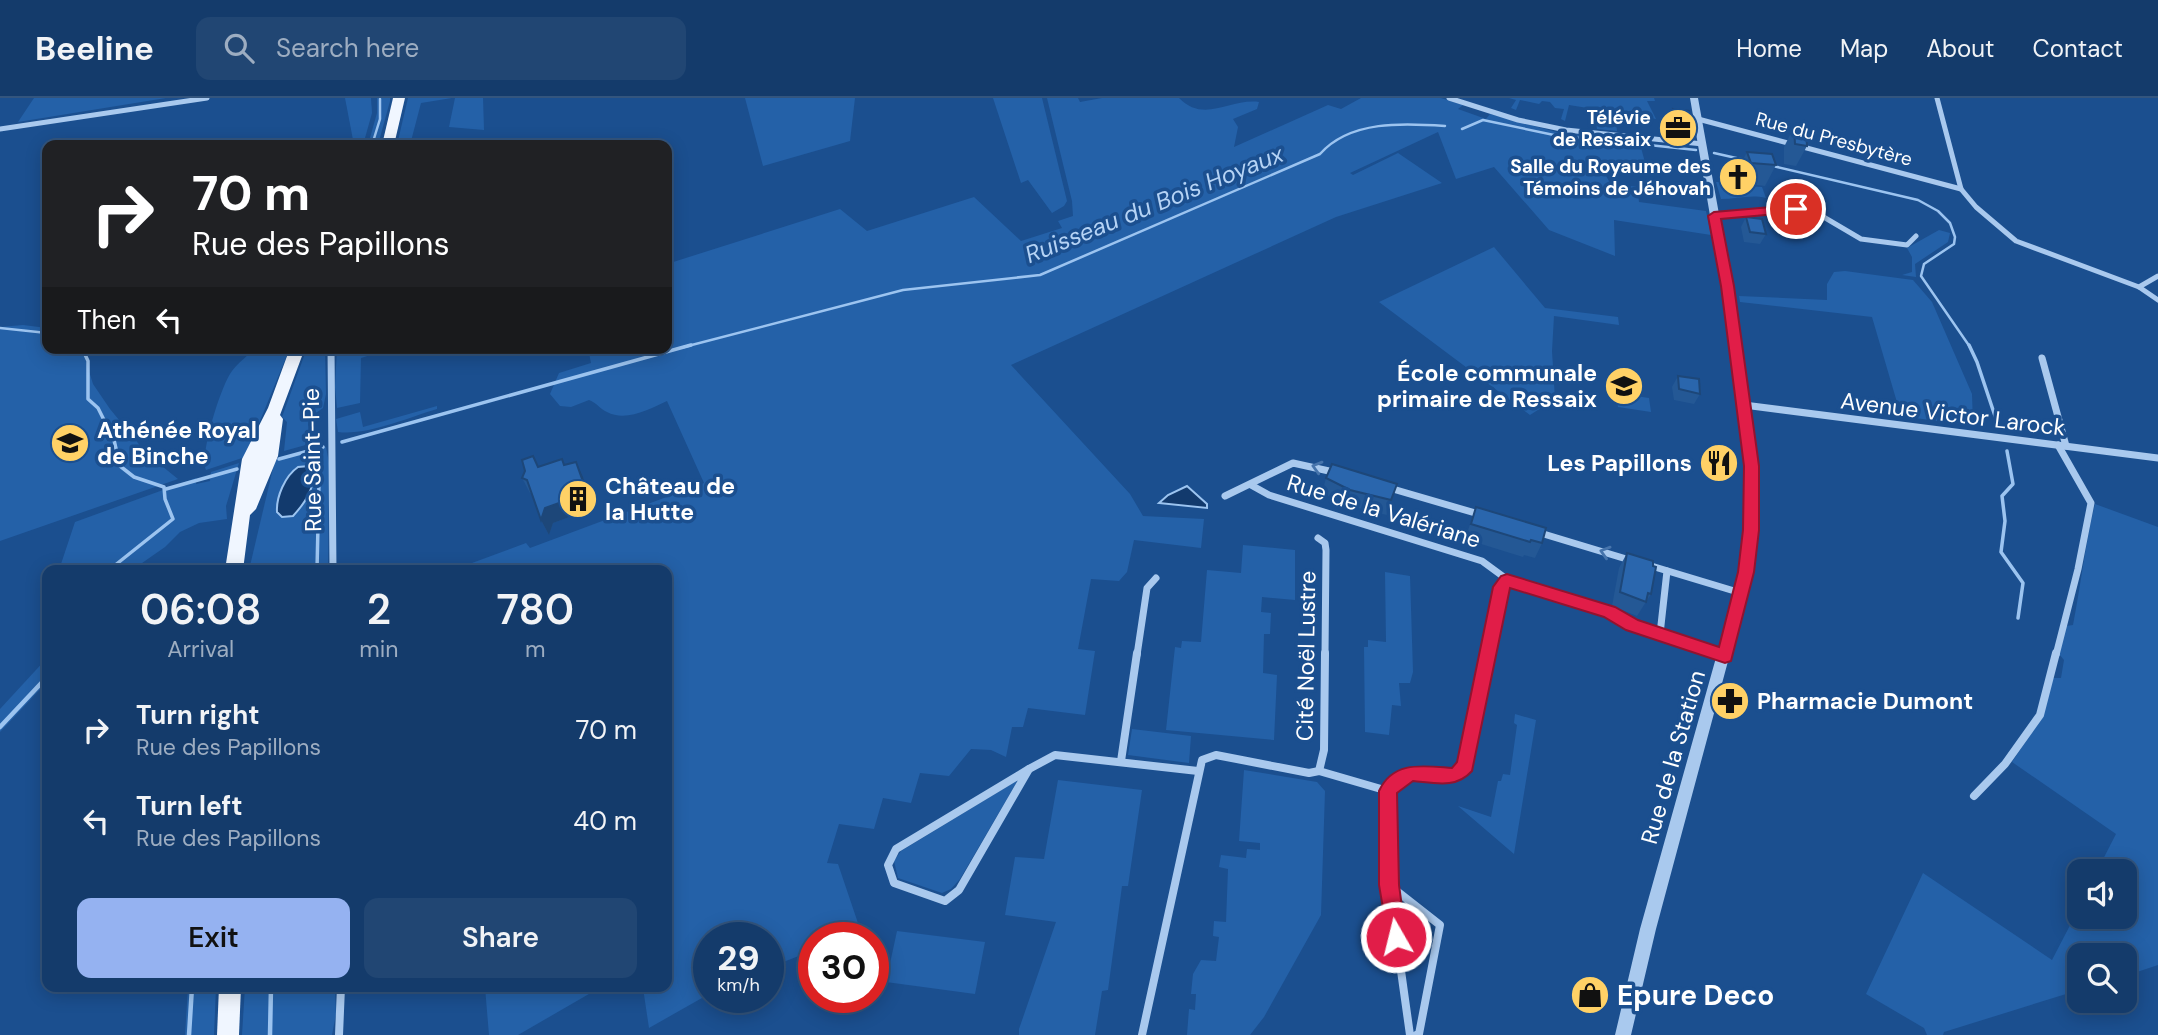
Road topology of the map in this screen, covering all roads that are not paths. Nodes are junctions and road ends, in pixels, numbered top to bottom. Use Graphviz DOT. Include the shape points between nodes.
graph roads {
  1 [pos="207,98"];
  2 [pos="398,98"];
  3 [pos="1449,98"];
  4 [pos="1694,98"];
  5 [pos="1937,98"];
  6 [pos="1698,119"];
  7 [pos="0,129"];
  8 [pos="389,140"];
  9 [pos="1703,144"];
  10 [pos="1961,190"];
  11 [pos="1714,216"];
  12 [pos="1916,236"];
  13 [pos="2158,276"];
  14 [pos="2139,287"];
  15 [pos="2158,300"];
  16 [pos="296,354"];
  17 [pos="331,354"];
  18 [pos="2042,358"];
  19 [pos="1744,405"];
  20 [pos="2062,446"];
  21 [pos="2158,458"];
  22 [pos="1343,475"];
  23 [pos="1251,485"];
  24 [pos="1381,486"];
  25 [pos="1225,496"];
  26 [pos="1486,516"];
  27 [pos="1522,527"];
  28 [pos="1318,538"];
  29 [pos="235,565"];
  30 [pos="333,565"];
  31 [pos="1667,571"];
  32 [pos="1156,578"];
  33 [pos="1507,580"];
  34 [pos="1741,593"];
  35 [pos="1660,634"];
  36 [pos="1725,656"];
  37 [pos="1122,761"];
  38 [pos="1030,768"];
  39 [pos="1198,771"];
  40 [pos="1319,771"];
  41 [pos="1388,791"];
  42 [pos="1974,796"];
  43 [pos="1389,885"];
  44 [pos="230,992"];
  45 [pos="341,992"];
  46 [pos="228,1035"];
  47 [pos="339,1035"];
  48 [pos="1142,1035"];
  49 [pos="1410,1035"];
  50 [pos="1416,1035"];
  51 [pos="1623,1035"];
  1 -- 7 [label="street"];
  2 -- 8 [label="main road"];
  3 -- 9 [label="street" via="1566,130"];
  4 -- 6 [label="street, Rue de la Station"];
  5 -- 10 [label="street"];
  6 -- 9 [label="street, Rue de la Station"];
  6 -- 10 [label="street, Rue du Presbytère"];
  9 -- 11 [label="street, Rue de la Station"];
  10 -- 14 [label="street" via="2016,241"];
  11 -- 12 [label="street" via="1810,209 1866,241 1907,244"];
  11 -- 19 [label="street, Rue de la Station"];
  13 -- 14 [label="street"];
  14 -- 15 [label="street"];
  16 -- 29 [label="main road" via="276,408 270,456 242,522"];
  17 -- 30 [label="street, Rue Saint-Pie"];
  18 -- 20 [label="street"];
  19 -- 20 [label="street, Avenue Victor Larock"];
  19 -- 34 [label="street, Rue de la Station" via="1752,494"];
  20 -- 21 [label="street, Avenue Victor Larock"];
  20 -- 42 [label="street" via="2091,503 2078,569 2040,715 2005,764"];
  22 -- 23 [label="street, Rue de la Valériane, one-way" via="1297,463"];
  23 -- 25 [label="street, Rue de la Valériane"];
  23 -- 33 [label="street, Rue de la Valériane" via="1269,495 1482,561"];
  24 -- 26 [label="street, Rue de la Valériane"];
  31 -- 27 [label="street, one-way"];
  28 -- 40 [label="street, Cité Noël Lustre" via="1326,550 1324,750"];
  31 -- 34 [label="street"];
  31 -- 35 [label="street"];
  32 -- 37 [label="street" via="1147,588"];
  33 -- 35 [label="street, Rue de la Valériane" via="1610,612"];
  33 -- 41 [label="street" via="1501,587 1466,766 1452,776 1410,773"];
  34 -- 36 [label="street, Rue de la Station"];
  35 -- 36 [label="street, Rue de la Valériane"];
  36 -- 51 [label="street, Rue de la Station"];
  37 -- 38 [label="street" via="1055,755"];
  37 -- 39 [label="street"];
  38 -- 38 [label="street" via="896,849 887,870 894,883 950,900"];
  39 -- 40 [label="street, Cité Noël Lustre" via="1202,760 1216,755 1309,773"];
  39 -- 48 [label="street"];
  40 -- 41 [label="street"];
  41 -- 43 [label="street"];
  43 -- 49 [label="street"];
  43 -- 50 [label="street" via="1440,925"];
  44 -- 46 [label="main road"];
  45 -- 47 [label="street"];
}
